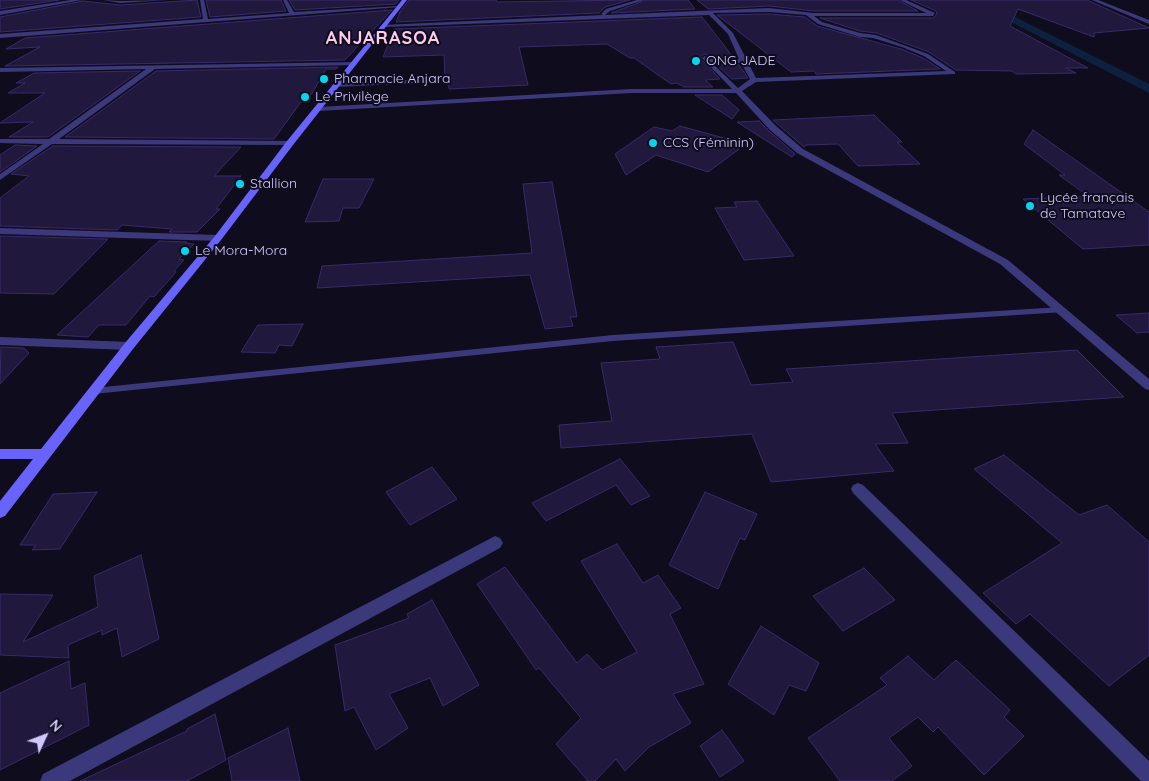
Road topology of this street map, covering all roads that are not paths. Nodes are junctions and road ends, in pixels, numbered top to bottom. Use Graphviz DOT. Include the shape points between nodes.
graph roads {
  1 [pos="80,0"];
  2 [pos="105,0"];
  3 [pos="167,0"];
  4 [pos="202,0"];
  5 [pos="285,0"];
  6 [pos="642,0"];
  7 [pos="902,0"];
  8 [pos="1094,0"];
  9 [pos="402,4"];
  10 [pos="704,12"];
  11 [pos="0,13"];
  12 [pos="292,14"];
  13 [pos="812,14"];
  14 [pos="600,17"];
  15 [pos="205,19"];
  16 [pos="1149,22"];
  17 [pos="385,25"];
  18 [pos="0,36"];
  19 [pos="743,61"];
  20 [pos="355,64"];
  21 [pos="155,66"];
  22 [pos="0,70"];
  23 [pos="754,80"];
  24 [pos="434,81"];
  25 [pos="336,85"];
  26 [pos="738,91"];
  27 [pos="319,109"];
  28 [pos="0,141"];
  29 [pos="50,142"];
  30 [pos="290,143"];
  31 [pos="0,178"];
  32 [pos="0,231"];
  33 [pos="218,238"];
  34 [pos="1061,310"];
  35 [pos="0,341"];
  36 [pos="129,346"];
  37 [pos="1149,386"];
  38 [pos="94,391"];
  39 [pos="0,454"];
  40 [pos="46,454"];
  41 [pos="858,489"];
  42 [pos="0,512"];
  43 [pos="495,543"];
  44 [pos="1149,774"];
  45 [pos="50,781"];
  1 -- 11 [label="street"];
  2 -- 3 [label="street"];
  4 -- 15 [label="street"];
  5 -- 12 [label="street"];
  6 -- 14 [label="street" via="608,10"];
  7 -- 13 [label="street" via="933,14"];
  8 -- 16 [label="street"];
  9 -- 12 [label="street"];
  9 -- 17 [label="main road"];
  10 -- 13 [label="street" via="768,10"];
  10 -- 14 [label="street"];
  10 -- 19 [label="street" via="714,15 730,33"];
  12 -- 15 [label="street"];
  13 -- 23 [label="street" via="809,15 820,23 874,36 926,55 952,73"];
  14 -- 17 [label="street"];
  15 -- 18 [label="street" via="128,28"];
  17 -- 20 [label="main road"];
  19 -- 23 [label="street"];
  19 -- 26 [label="street" via="706,59"];
  20 -- 21 [label="street"];
  20 -- 25 [label="main road"];
  21 -- 22 [label="street"];
  21 -- 29 [label="street"];
  23 -- 26 [label="street"];
  24 -- 25 [label="lane"];
  25 -- 27 [label="main road"];
  26 -- 27 [label="street" via="631,91"];
  26 -- 34 [label="street" via="800,151 1004,262"];
  27 -- 30 [label="main road"];
  28 -- 29 [label="street"];
  29 -- 30 [label="street"];
  29 -- 31 [label="street"];
  30 -- 33 [label="main road"];
  32 -- 33 [label="street"];
  33 -- 36 [label="main road"];
  34 -- 37 [label="street"];
  34 -- 38 [label="lane" via="613,338"];
  35 -- 36 [label="street"];
  36 -- 38 [label="main road"];
  38 -- 40 [label="main road"];
  39 -- 40 [label="main road"];
  40 -- 42 [label="main road"];
  41 -- 44 [label="street"];
  43 -- 45 [label="street"];
}
